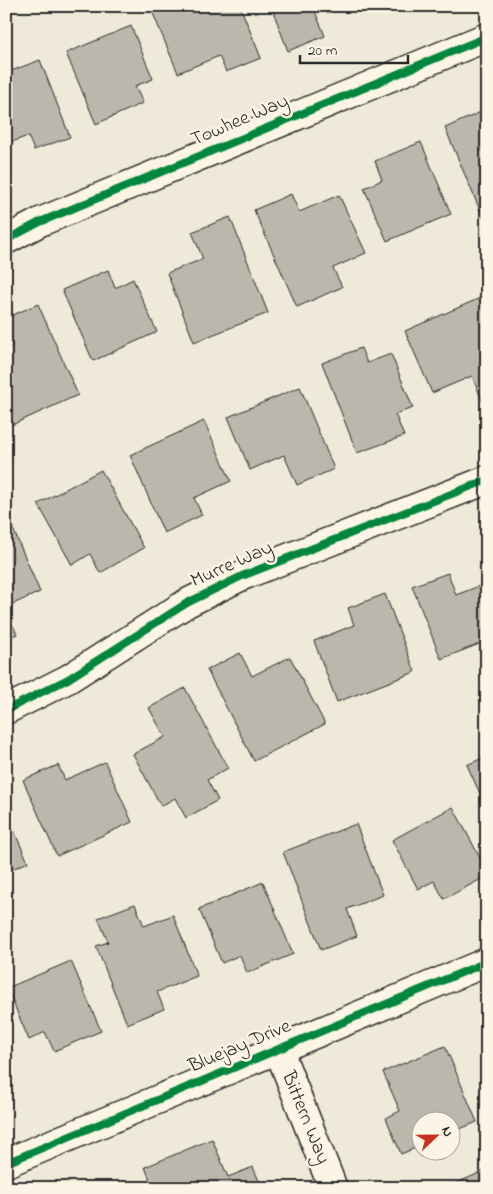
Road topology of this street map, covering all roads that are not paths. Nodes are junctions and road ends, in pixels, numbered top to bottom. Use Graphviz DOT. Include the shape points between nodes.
graph roads {
  1 [pos="487,37"];
  2 [pos="6,240"];
  3 [pos="487,480"];
  4 [pos="6,710"];
  5 [pos="487,962"];
  6 [pos="278,1048"];
  7 [pos="6,1163"];
  8 [pos="333,1188"];
  1 -- 2 [label="street, Towhee Way" via="49,218"];
  3 -- 4 [label="street, Murre Way" via="242,576 187,603 68,679"];
  5 -- 6 [label="street, Bluejay Drive"];
  6 -- 7 [label="street, Bluejay Drive"];
  6 -- 8 [label="street, Bittern Way"];
}
